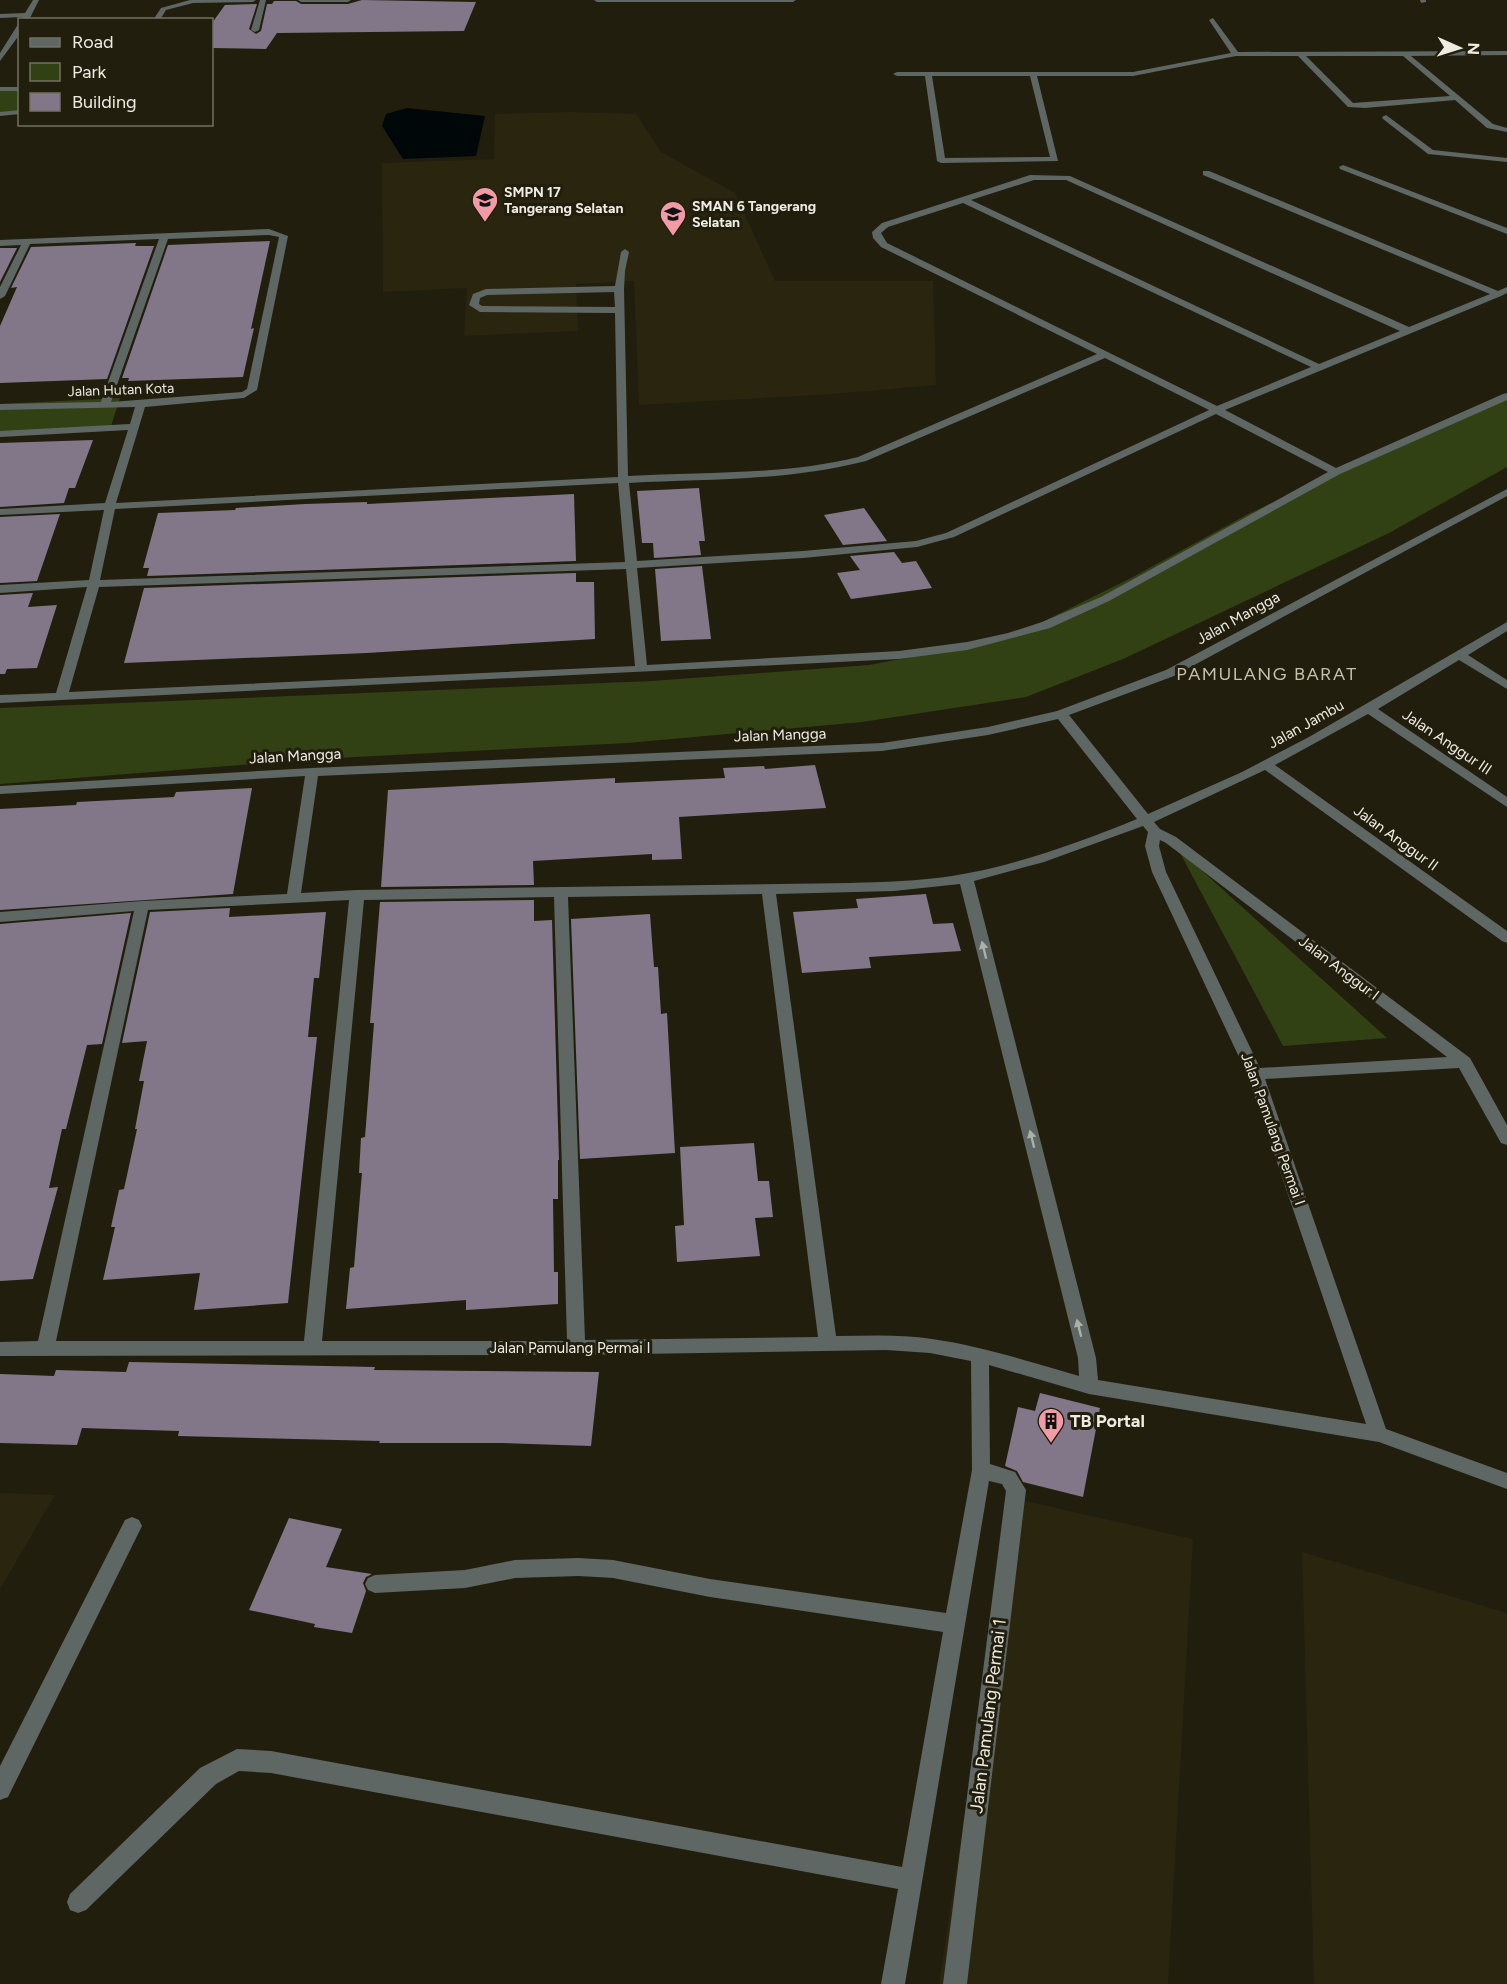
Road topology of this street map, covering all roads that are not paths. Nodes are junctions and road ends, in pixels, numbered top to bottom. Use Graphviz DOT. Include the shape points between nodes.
graph roads {
  1 [pos="36,0"];
  2 [pos="253,0"];
  3 [pos="263,0"];
  4 [pos="301,0"];
  5 [pos="348,0"];
  6 [pos="597,0"];
  7 [pos="793,0"];
  8 [pos="197,1"];
  9 [pos="0,16"];
  10 [pos="26,17"];
  11 [pos="157,18"];
  12 [pos="1213,20"];
  13 [pos="255,30"];
  14 [pos="18,31"];
  15 [pos="1231,46"];
  16 [pos="1299,53"];
  17 [pos="1404,53"];
  18 [pos="1507,53"];
  19 [pos="1236,54"];
  20 [pos="0,58"];
  21 [pos="897,74"];
  22 [pos="928,74"];
  23 [pos="1033,74"];
  24 [pos="0,89"];
  25 [pos="18,89"];
  26 [pos="1457,98"];
  27 [pos="18,112"];
  28 [pos="0,114"];
  29 [pos="1386,117"];
  30 [pos="1507,130"];
  31 [pos="1507,160"];
  32 [pos="1343,167"];
  33 [pos="1206,173"];
  34 [pos="964,200"];
  35 [pos="1507,231"];
  36 [pos="164,237"];
  37 [pos="0,243"];
  38 [pos="26,243"];
  39 [pos="625,252"];
  40 [pos="619,289"];
  41 [pos="1502,292"];
  42 [pos="0,296"];
  43 [pos="619,310"];
  44 [pos="1409,331"];
  45 [pos="1103,355"];
  46 [pos="1320,368"];
  47 [pos="1507,396"];
  48 [pos="105,404"];
  49 [pos="141,404"];
  50 [pos="0,407"];
  51 [pos="1219,409"];
  52 [pos="134,427"];
  53 [pos="0,434"];
  54 [pos="1336,472"];
  55 [pos="624,478"];
  56 [pos="1507,492"];
  57 [pos="110,506"];
  58 [pos="0,512"];
  59 [pos="631,566"];
  60 [pos="94,582"];
  61 [pos="0,589"];
  62 [pos="1507,626"];
  63 [pos="1460,655"];
  64 [pos="641,669"];
  65 [pos="1507,685"];
  66 [pos="62,694"];
  67 [pos="0,699"];
  68 [pos="1368,708"];
  69 [pos="1061,714"];
  70 [pos="1267,766"];
  71 [pos="312,772"];
  72 [pos="0,790"];
  73 [pos="1507,802"];
  74 [pos="1151,826"];
  75 [pos="966,878"];
  76 [pos="768,889"];
  77 [pos="561,894"];
  78 [pos="357,895"];
  79 [pos="293,898"];
  80 [pos="142,906"];
  81 [pos="0,917"];
  82 [pos="1507,938"];
  83 [pos="1464,1062"];
  84 [pos="1255,1074"];
  85 [pos="1507,1139"];
  86 [pos="828,1345"];
  87 [pos="312,1348"];
  88 [pos="576,1348"];
  89 [pos="0,1349"];
  90 [pos="45,1350"];
  91 [pos="980,1355"];
  92 [pos="1089,1386"];
  93 [pos="1379,1434"];
  94 [pos="981,1470"];
  95 [pos="1507,1481"];
  96 [pos="132,1526"];
  97 [pos="375,1584"];
  98 [pos="955,1624"];
  99 [pos="0,1789"];
  100 [pos="911,1881"];
  101 [pos="78,1902"];
  102 [pos="893,1984"];
  103 [pos="955,1984"];
  1 -- 10 [label="street"];
  2 -- 8 [label="street"];
  3 -- 13 [label="street"];
  4 -- 5 [label="street"];
  6 -- 7 [label="street"];
  8 -- 11 [label="street" via="163,9"];
  9 -- 10 [label="street"];
  12 -- 15 [label="street"];
  14 -- 20 [label="street"];
  15 -- 18 [label="street" via="1499,46"];
  15 -- 19 [label="street"];
  16 -- 17 [label="street"];
  16 -- 19 [label="street"];
  16 -- 26 [label="street" via="1351,105"];
  17 -- 18 [label="street"];
  17 -- 26 [label="street"];
  19 -- 23 [label="street" via="1133,74"];
  21 -- 22 [label="street"];
  22 -- 23 [label="street"];
  22 -- 23 [label="street" via="941,161 1056,159"];
  24 -- 25 [label="street"];
  26 -- 30 [label="street" via="1490,126"];
  27 -- 28 [label="street"];
  29 -- 31 [label="street" via="1431,152"];
  32 -- 35 [label="street"];
  33 -- 41 [label="street"];
  34 -- 44 [label="street" via="1033,177 1067,178"];
  34 -- 45 [label="street" via="885,225 876,232 877,238"];
  34 -- 46 [label="street"];
  36 -- 38 [label="street"];
  36 -- 48 [label="street"];
  36 -- 49 [label="street, Jalan Hutan Kota" via="268,232 285,236 252,390 244,395"];
  37 -- 38 [label="street"];
  38 -- 42 [label="street"];
  39 -- 40 [label="street"];
  40 -- 43 [label="street"];
  40 -- 43 [label="street" via="486,292 476,296 474,305 480,309"];
  41 -- 44 [label="street"];
  43 -- 55 [label="street"];
  44 -- 46 [label="street"];
  45 -- 51 [label="street"];
  45 -- 55 [label="street" via="862,459 831,467"];
  46 -- 51 [label="street"];
  47 -- 54 [label="street"];
  48 -- 49 [label="street, Jalan Hutan Kota"];
  48 -- 50 [label="street, Jalan Hutan Kota"];
  49 -- 52 [label="street"];
  51 -- 54 [label="street"];
  51 -- 59 [label="street" via="984,520 917,544"];
  52 -- 53 [label="street"];
  52 -- 57 [label="street"];
  54 -- 64 [label="street" via="1105,599 1011,636 899,655"];
  55 -- 57 [label="street"];
  55 -- 59 [label="street"];
  56 -- 69 [label="street, Jalan Mangga" via="1189,664"];
  57 -- 58 [label="street"];
  57 -- 60 [label="street"];
  59 -- 60 [label="street"];
  59 -- 64 [label="street"];
  60 -- 61 [label="street"];
  60 -- 66 [label="street"];
  62 -- 63 [label="street, Jalan Jambu"];
  63 -- 65 [label="street"];
  63 -- 68 [label="street, Jalan Jambu"];
  64 -- 66 [label="street"];
  66 -- 67 [label="street"];
  68 -- 70 [label="street, Jalan Jambu"];
  68 -- 73 [label="street, Jalan Anggur III"];
  69 -- 71 [label="street, Jalan Mangga" via="988,731 882,747"];
  69 -- 74 [label="street"];
  70 -- 74 [label="street, Jalan Jambu" via="1185,804"];
  70 -- 82 [label="street, Jalan Anggur II"];
  71 -- 72 [label="street, Jalan Mangga"];
  71 -- 79 [label="street"];
  74 -- 75 [label="street, Jalan Jambu"];
  74 -- 83 [label="street, Jalan Anggur I"];
  74 -- 84 [label="street, Jalan Pamulang Permai I" via="1159,872"];
  75 -- 76 [label="street, Jalan Jambu" via="900,886"];
  92 -- 75 [label="street, one-way" via="1087,1358"];
  76 -- 77 [label="street, Jalan Jambu"];
  76 -- 86 [label="street"];
  77 -- 78 [label="street, Jalan Jambu"];
  77 -- 88 [label="street"];
  78 -- 79 [label="street, Jalan Jambu"];
  78 -- 87 [label="street"];
  79 -- 80 [label="street, Jalan Jambu"];
  80 -- 81 [label="street, Jalan Jambu"];
  80 -- 90 [label="street"];
  83 -- 84 [label="street"];
  83 -- 85 [label="street, Jalan Anggur I"];
  84 -- 93 [label="street, Jalan Pamulang Permai I"];
  86 -- 88 [label="street, Jalan Pamulang Permai I"];
  86 -- 91 [label="street, Jalan Pamulang Permai I" via="930,1346"];
  87 -- 88 [label="street, Jalan Pamulang Permai I"];
  87 -- 90 [label="street, Jalan Pamulang Permai I"];
  89 -- 90 [label="street, Jalan Pamulang Permai I"];
  91 -- 92 [label="street, Jalan Pamulang Permai I"];
  91 -- 94 [label="street"];
  92 -- 93 [label="street, Jalan Pamulang Permai I"];
  93 -- 95 [label="street, Jalan Pamulang Permai I"];
  94 -- 98 [label="street"];
  94 -- 103 [label="street, Jalan Pamulang Permai 1" via="1008,1478 1016,1490"];
  96 -- 99 [label="street"];
  97 -- 98 [label="street" via="579,1566"];
  98 -- 100 [label="street"];
  100 -- 101 [label="street" via="271,1762 237,1760 208,1776"];
  100 -- 102 [label="street"];
}
